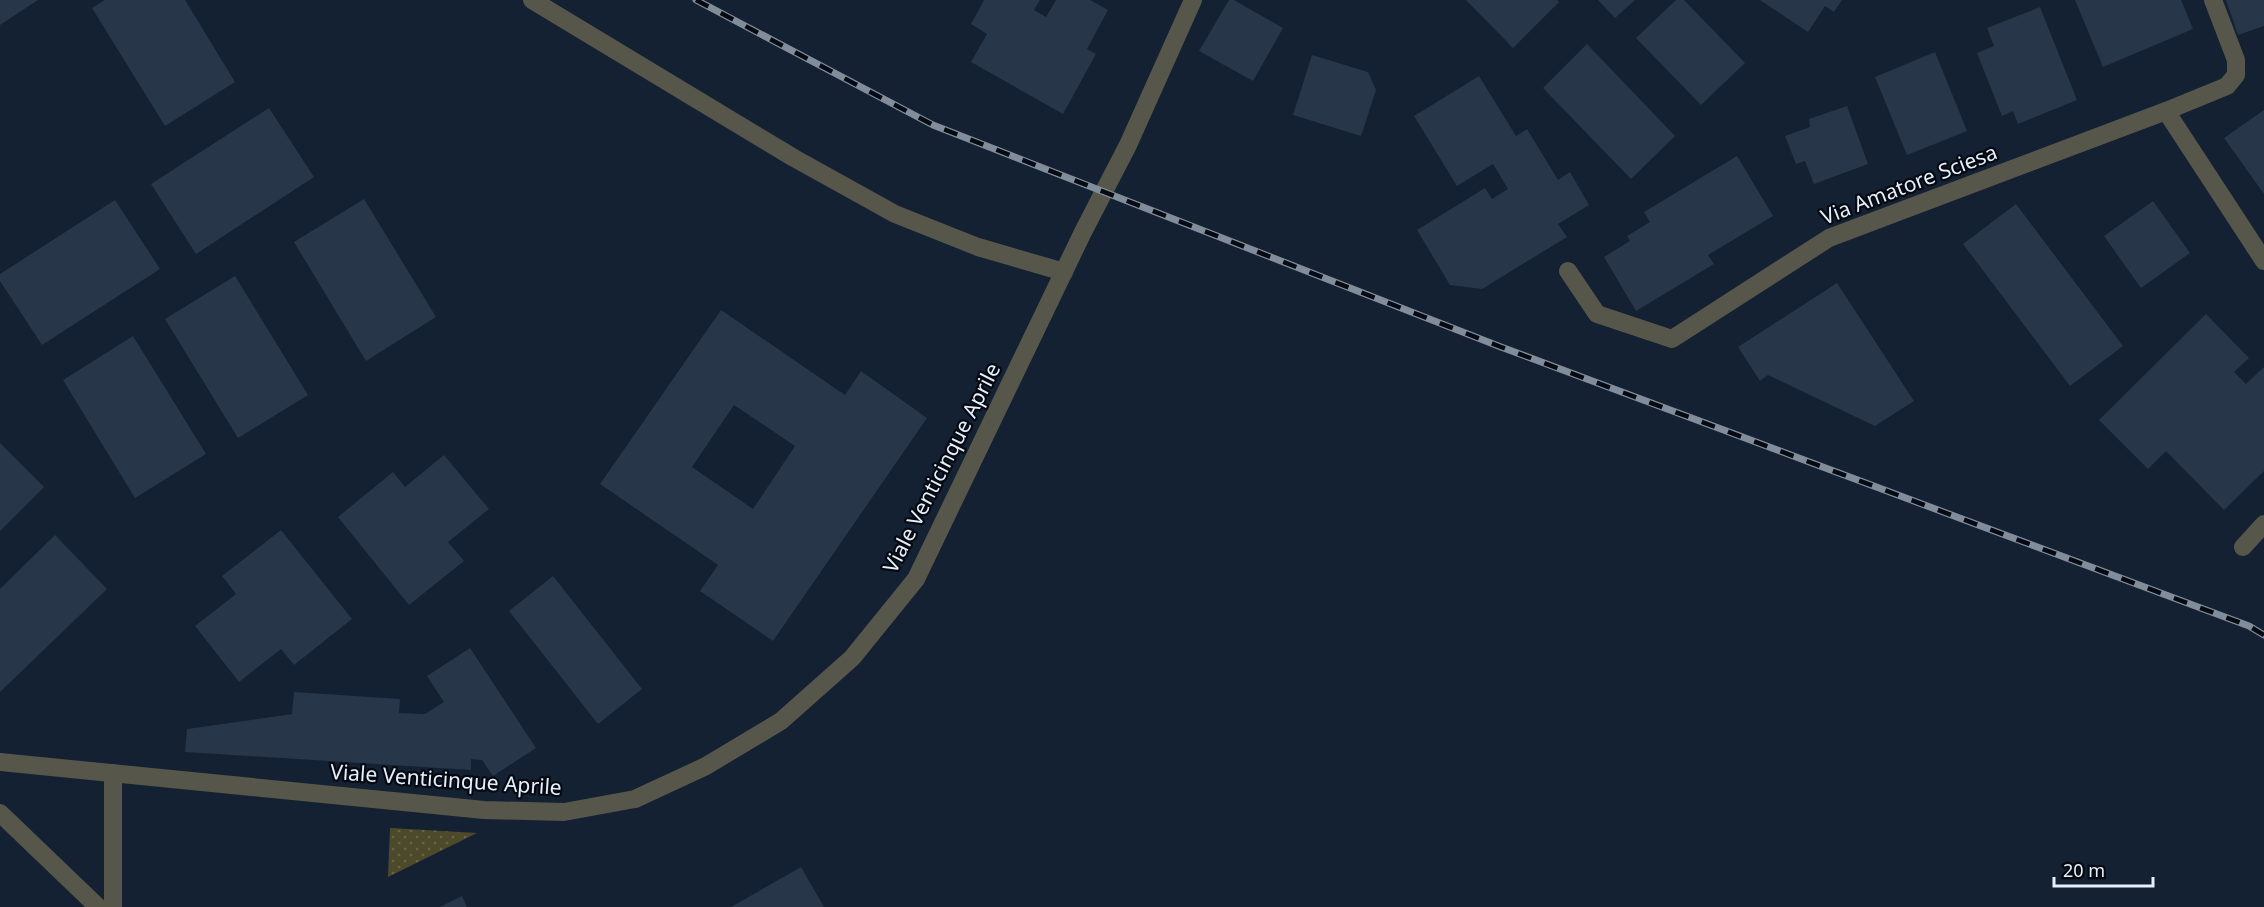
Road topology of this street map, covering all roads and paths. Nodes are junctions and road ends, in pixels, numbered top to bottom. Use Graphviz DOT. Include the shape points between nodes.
graph roads {
  1 [pos="532,0"];
  2 [pos="1192,0"];
  3 [pos="2213,0"];
  4 [pos="2166,111"];
  5 [pos="2264,261"];
  6 [pos="1569,271"];
  7 [pos="1064,272"];
  8 [pos="2264,524"];
  9 [pos="2243,547"];
  10 [pos="0,762"];
  11 [pos="113,773"];
  12 [pos="0,813"];
  13 [pos="98,907"];
  14 [pos="113,907"];
  1 -- 7 [label="street" via="794,158 895,214 978,247"];
  2 -- 7 [label="street, Viale Venticinque Aprile" via="1128,145"];
  3 -- 4 [label="street, Via Amatore Sciesa" via="2236,60 2236,75 2227,86"];
  4 -- 5 [label="street"];
  4 -- 6 [label="street, Via Amatore Sciesa" via="1829,238 1672,339 1597,314"];
  7 -- 11 [label="street, Viale Venticinque Aprile" via="916,579 852,658 781,721 706,766 635,798 564,812 484,810"];
  8 -- 9 [label="street"];
  10 -- 11 [label="street, Viale Venticinque Aprile"];
  11 -- 14 [label="street"];
  12 -- 13 [label="street"];
}
